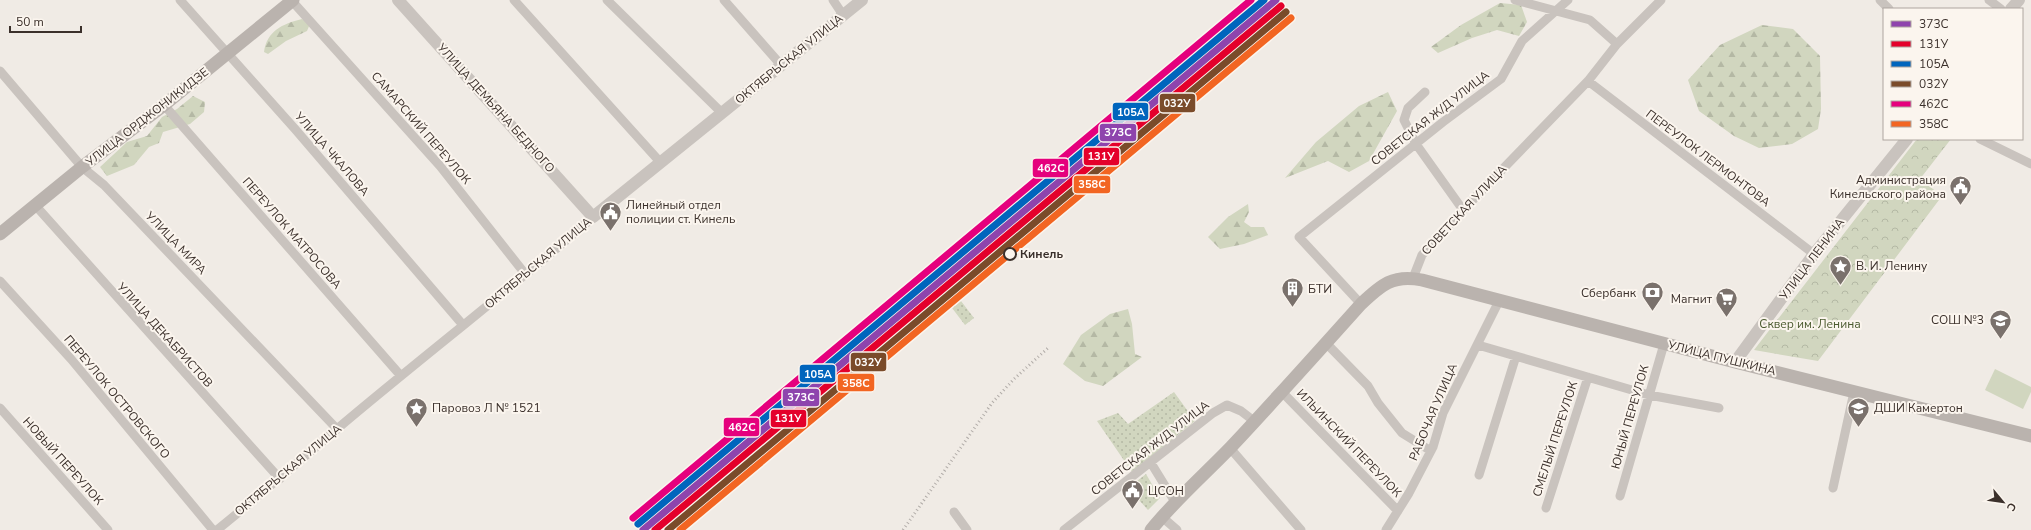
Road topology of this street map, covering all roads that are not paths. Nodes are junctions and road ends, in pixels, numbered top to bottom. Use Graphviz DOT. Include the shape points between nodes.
graph roads {
  1 [pos="180,0"];
  2 [pos="293,0"];
  3 [pos="398,0"];
  4 [pos="514,0"];
  5 [pos="607,0"];
  6 [pos="724,0"];
  7 [pos="833,0"];
  8 [pos="862,0"];
  9 [pos="1515,0"];
  10 [pos="1568,0"];
  11 [pos="1661,0"];
  12 [pos="1880,0"];
  13 [pos="1989,0"];
  14 [pos="2019,0"];
  15 [pos="1888,8"];
  16 [pos="2000,8"];
  17 [pos="2012,8"];
  18 [pos="1557,10"];
  19 [pos="844,15"];
  20 [pos="1617,44"];
  21 [pos="228,53"];
  22 [pos="781,65"];
  23 [pos="0,71"];
  24 [pos="1588,81"];
  25 [pos="1425,92"];
  26 [pos="164,105"];
  27 [pos="722,113"];
  28 [pos="1906,140"];
  29 [pos="1981,140"];
  30 [pos="1416,144"];
  31 [pos="661,163"];
  32 [pos="2031,164"];
  33 [pos="82,167"];
  34 [pos="35,205"];
  35 [pos="1463,210"];
  36 [pos="593,217"];
  37 [pos="0,234"];
  38 [pos="1814,254"];
  39 [pos="526,275"];
  40 [pos="1413,278"];
  41 [pos="0,281"];
  42 [pos="1499,301"];
  43 [pos="1362,304"];
  44 [pos="463,325"];
  45 [pos="1326,343"];
  46 [pos="1664,344"];
  47 [pos="1478,345"];
  48 [pos="1516,356"];
  49 [pos="1734,362"];
  50 [pos="401,376"];
  51 [pos="1588,377"];
  52 [pos="1282,392"];
  53 [pos="1854,392"];
  54 [pos="1649,394"];
  55 [pos="0,408"];
  56 [pos="1719,408"];
  57 [pos="1254,421"];
  58 [pos="337,429"];
  59 [pos="2031,436"];
  60 [pos="1230,448"];
  61 [pos="1431,451"];
  62 [pos="1152,463"];
  63 [pos="1479,475"];
  64 [pos="280,479"];
  65 [pos="1833,488"];
  66 [pos="1620,496"];
  67 [pos="1175,502"];
  68 [pos="1546,508"];
  69 [pos="1398,511"];
  70 [pos="954,512"];
  71 [pos="1162,517"];
  72 [pos="108,530"];
  73 [pos="213,530"];
  74 [pos="217,530"];
  75 [pos="967,530"];
  76 [pos="1064,530"];
  77 [pos="1151,530"];
  78 [pos="1178,530"];
  79 [pos="1301,530"];
  80 [pos="1386,530"];
  1 -- 21 [label="street, УЛИЦА ЧКАЛОВА"];
  2 -- 21 [label="main road, УЛИЦА ОРДЖОНИКИДЗЕ"];
  2 -- 39 [label="street, САМАРСКИЙ ПЕРЕУЛОК" via="440,166"];
  3 -- 36 [label="street, УЛИЦА ДЕМЬЯНА БЕДНОГО"];
  4 -- 31 [label="street"];
  5 -- 27 [label="street"];
  6 -- 22 [label="street"];
  7 -- 19 [label="street"];
  8 -- 19 [label="street, ОКТЯБРЬСКАЯ УЛИЦА"];
  9 -- 18 [label="street"];
  10 -- 18 [label="street, СОВЕТСКАЯ Ж/Д УЛИЦА"];
  11 -- 20 [label="street, СОВЕТСКАЯ УЛИЦА"];
  12 -- 15 [label="street"];
  13 -- 16 [label="street"];
  14 -- 17 [label="street"];
  18 -- 20 [label="street" via="1590,20"];
  18 -- 30 [label="street, СОВЕТСКАЯ Ж/Д УЛИЦА" via="1522,41 1501,79"];
  19 -- 22 [label="street, ОКТЯБРЬСКАЯ УЛИЦА"];
  20 -- 24 [label="street, СОВЕТСКАЯ УЛИЦА"];
  21 -- 26 [label="main road, УЛИЦА ОРДЖОНИКИДЗЕ"];
  21 -- 44 [label="street, УЛИЦА ЧКАЛОВА"];
  22 -- 27 [label="street, ОКТЯБРЬСКАЯ УЛИЦА"];
  23 -- 33 [label="street, УЛИЦА МИРА"];
  24 -- 35 [label="street, СОВЕТСКАЯ УЛИЦА"];
  24 -- 38 [label="street, ПЕРЕУЛОК ЛЕРМОНТОВА"];
  25 -- 30 [label="street" via="1408,108 1404,120"];
  26 -- 33 [label="main road, УЛИЦА ОРДЖОНИКИДЗЕ"];
  26 -- 50 [label="street, ПЕРЕУЛОК МАТРОСОВА"];
  27 -- 31 [label="street, ОКТЯБРЬСКАЯ УЛИЦА"];
  28 -- 38 [label="street, УЛИЦА ЛЕНИНА"];
  29 -- 32 [label="street"];
  30 -- 35 [label="street"];
  30 -- 43 [label="street, СОВЕТСКАЯ Ж/Д УЛИЦА" via="1299,237"];
  31 -- 36 [label="street, ОКТЯБРЬСКАЯ УЛИЦА"];
  33 -- 34 [label="main road, УЛИЦА ОРДЖОНИКИДЗЕ"];
  33 -- 58 [label="street, УЛИЦА МИРА" via="104,185"];
  34 -- 37 [label="main road, УЛИЦА ОРДЖОНИКИДЗЕ"];
  34 -- 64 [label="street, УЛИЦА ДЕКАБРИСТОВ"];
  35 -- 40 [label="street, СОВЕТСКАЯ УЛИЦА" via="1422,255"];
  36 -- 39 [label="street, ОКТЯБРЬСКАЯ УЛИЦА"];
  38 -- 49 [label="street, УЛИЦА ЛЕНИНА"];
  39 -- 44 [label="street, ОКТЯБРЬСКАЯ УЛИЦА"];
  40 -- 42 [label="main road, УЛИЦА ПУШКИНА"];
  40 -- 43 [label="main road" via="1389,280"];
  41 -- 73 [label="street, ПЕРЕУЛОК ОСТРОВСКОГО" via="71,359"];
  42 -- 46 [label="main road, УЛИЦА ПУШКИНА"];
  42 -- 47 [label="street, РАБОЧАЯ УЛИЦА"];
  43 -- 45 [label="main road"];
  44 -- 50 [label="street, ОКТЯБРЬСКАЯ УЛИЦА"];
  45 -- 52 [label="main road"];
  45 -- 61 [label="street" via="1368,386 1402,433"];
  46 -- 49 [label="main road, УЛИЦА ПУШКИНА"];
  46 -- 54 [label="street, ЮНЫЙ ПЕРЕУЛОК"];
  47 -- 48 [label="street"];
  47 -- 61 [label="street, РАБОЧАЯ УЛИЦА" via="1443,413"];
  48 -- 51 [label="street"];
  48 -- 63 [label="street"];
  49 -- 53 [label="main road, УЛИЦА ПУШКИНА"];
  50 -- 58 [label="street, ОКТЯБРЬСКАЯ УЛИЦА"];
  51 -- 54 [label="street"];
  51 -- 68 [label="street, СМЕЛЫЙ ПЕРЕУЛОК"];
  52 -- 57 [label="main road"];
  52 -- 69 [label="street, ИЛЬИНСКИЙ ПЕРЕУЛОК"];
  53 -- 59 [label="main road, УЛИЦА ПУШКИНА"];
  53 -- 65 [label="street"];
  54 -- 56 [label="street"];
  54 -- 66 [label="street, ЮНЫЙ ПЕРЕУЛОК"];
  55 -- 72 [label="street, НОВЫЙ ПЕРЕУЛОК"];
  57 -- 60 [label="main road"];
  57 -- 62 [label="street, СОВЕТСКАЯ Ж/Д УЛИЦА" via="1227,405 1213,413"];
  58 -- 64 [label="street, ОКТЯБРЬСКАЯ УЛИЦА"];
  60 -- 67 [label="main road"];
  60 -- 79 [label="street"];
  61 -- 69 [label="street, РАБОЧАЯ УЛИЦА"];
  62 -- 67 [label="street"];
  62 -- 76 [label="street, СОВЕТСКАЯ Ж/Д УЛИЦА"];
  64 -- 74 [label="street, ОКТЯБРЬСКАЯ УЛИЦА"];
  67 -- 71 [label="main road"];
  69 -- 80 [label="street, РАБОЧАЯ УЛИЦА"];
  70 -- 75 [label="street"];
  71 -- 77 [label="main road"];
  71 -- 78 [label="street"];
}
